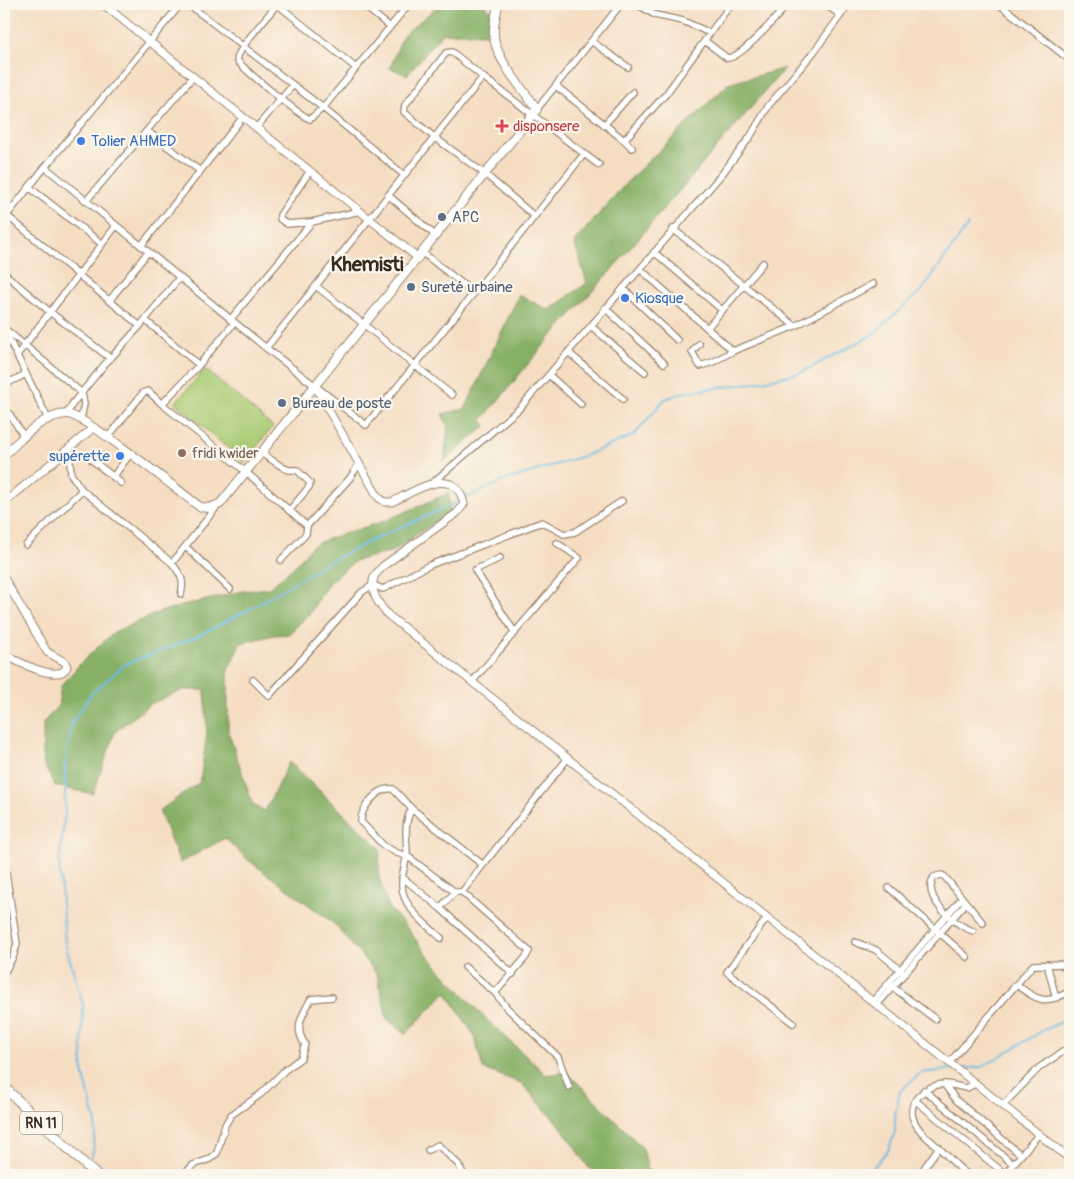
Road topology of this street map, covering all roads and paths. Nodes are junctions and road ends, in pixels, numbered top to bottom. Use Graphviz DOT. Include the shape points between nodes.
graph roads {
  1 [pos="103,4"];
  2 [pos="181,4"];
  3 [pos="188,4"];
  4 [pos="277,4"];
  5 [pos="362,4"];
  6 [pos="409,4"];
  7 [pos="498,4"];
  8 [pos="621,4"];
  9 [pos="637,4"];
  10 [pos="731,4"];
  11 [pos="788,4"];
  12 [pos="826,4"];
  13 [pos="849,4"];
  14 [pos="999,4"];
  15 [pos="840,15"];
  16 [pos="390,26"];
  17 [pos="710,33"];
  18 [pos="591,41"];
  19 [pos="705,41"];
  20 [pos="150,42"];
  21 [pos="243,46"];
  22 [pos="1070,60"];
  23 [pos="356,68"];
  24 [pos="628,68"];
  25 [pos="193,77"];
  26 [pos="483,77"];
  27 [pos="293,85"];
  28 [pos="556,86"];
  29 [pos="633,92"];
  30 [pos="281,99"];
  31 [pos="323,108"];
  32 [pos="535,112"];
  33 [pos="243,117"];
  34 [pos="604,125"];
  35 [pos="256,128"];
  36 [pos="147,131"];
  37 [pos="434,137"];
  38 [pos="624,140"];
  39 [pos="632,148"];
  40 [pos="584,154"];
  41 [pos="599,164"];
  42 [pos="45,167"];
  43 [pos="200,171"];
  44 [pos="310,171"];
  45 [pos="485,174"];
  46 [pos="404,175"];
  47 [pos="29,187"];
  48 [pos="388,195"];
  49 [pos="86,201"];
  50 [pos="360,211"];
  51 [pos="5,216"];
  52 [pos="534,216"];
  53 [pos="369,219"];
  54 [pos="312,222"];
  55 [pos="116,226"];
  56 [pos="673,229"];
  57 [pos="436,236"];
  58 [pos="102,244"];
  59 [pos="141,246"];
  60 [pos="148,252"];
  61 [pos="654,252"];
  62 [pos="420,255"];
  63 [pos="764,263"];
  64 [pos="640,269"];
  65 [pos="4,273"];
  66 [pos="78,276"];
  67 [pos="179,278"];
  68 [pos="873,284"];
  69 [pos="316,286"];
  70 [pos="744,286"];
  71 [pos="623,288"];
  72 [pos="474,293"];
  73 [pos="109,301"];
  74 [pos="605,308"];
  75 [pos="722,310"];
  76 [pos="50,312"];
  77 [pos="232,322"];
  78 [pos="142,323"];
  79 [pos="364,325"];
  80 [pos="591,326"];
  81 [pos="795,326"];
  82 [pos="708,327"];
  83 [pos="4,328"];
  84 [pos="677,340"];
  85 [pos="700,344"];
  86 [pos="25,345"];
  87 [pos="266,348"];
  88 [pos="734,351"];
  89 [pos="568,352"];
  90 [pos="17,355"];
  91 [pos="108,362"];
  92 [pos="664,363"];
  93 [pos="199,365"];
  94 [pos="414,365"];
  95 [pos="645,372"];
  96 [pos="26,374"];
  97 [pos="549,375"];
  98 [pos="4,385"];
  99 [pos="315,386"];
  100 [pos="82,393"];
  101 [pos="452,395"];
  102 [pos="623,399"];
  103 [pos="162,404"];
  104 [pos="581,404"];
  105 [pos="67,413"];
  106 [pos="4,415"];
  107 [pos="48,419"];
  108 [pos="81,419"];
  109 [pos="94,428"];
  110 [pos="24,437"];
  111 [pos="108,437"];
  112 [pos="69,450"];
  113 [pos="261,453"];
  114 [pos="130,454"];
  115 [pos="4,456"];
  116 [pos="92,460"];
  117 [pos="359,464"];
  118 [pos="246,472"];
  119 [pos="113,477"];
  120 [pos="121,483"];
  121 [pos="430,484"];
  122 [pos="82,490"];
  123 [pos="622,501"];
  124 [pos="4,503"];
  125 [pos="220,504"];
  126 [pos="289,511"];
  127 [pos="307,526"];
  128 [pos="557,543"];
  129 [pos="26,545"];
  130 [pos="186,547"];
  131 [pos="500,558"];
  132 [pos="281,560"];
  133 [pos="172,563"];
  134 [pos="4,578"];
  135 [pos="373,585"];
  136 [pos="230,589"];
  137 [pos="181,594"];
  138 [pos="515,633"];
  139 [pos="4,654"];
  140 [pos="253,680"];
  141 [pos="472,682"];
  142 [pos="568,758"];
  143 [pos="412,808"];
  144 [pos="407,856"];
  145 [pos="4,860"];
  146 [pos="483,865"];
  147 [pos="402,877"];
  148 [pos="889,888"];
  149 [pos="454,892"];
  150 [pos="462,892"];
  151 [pos="962,898"];
  152 [pos="966,903"];
  153 [pos="440,908"];
  154 [pos="950,917"];
  155 [pos="767,918"];
  156 [pos="983,923"];
  157 [pos="938,931"];
  158 [pos="973,931"];
  159 [pos="441,938"];
  160 [pos="855,942"];
  161 [pos="967,957"];
  162 [pos="1047,964"];
  163 [pos="465,966"];
  164 [pos="1070,970"];
  165 [pos="4,972"];
  166 [pos="902,972"];
  167 [pos="513,974"];
  168 [pos="1017,984"];
  169 [pos="890,986"];
  170 [pos="1070,991"];
  171 [pos="495,994"];
  172 [pos="332,997"];
  173 [pos="1056,998"];
  174 [pos="875,1003"];
  175 [pos="935,1019"];
  176 [pos="793,1024"];
  177 [pos="1070,1047"];
  178 [pos="952,1066"];
  179 [pos="976,1083"];
  180 [pos="944,1084"];
  181 [pos="4,1087"];
  182 [pos="569,1087"];
  183 [pos="924,1090"];
  184 [pos="916,1100"];
  185 [pos="1003,1105"];
  186 [pos="1039,1134"];
  187 [pos="938,1148"];
  188 [pos="428,1150"];
  189 [pos="1022,1155"];
  190 [pos="1070,1159"];
  191 [pos="1013,1164"];
  192 [pos="92,1172"];
  193 [pos="960,1173"];
  194 [pos="184,1175"];
  195 [pos="464,1175"];
  196 [pos="924,1175"];
  197 [pos="968,1175"];
  198 [pos="1004,1175"];
  1 -- 20 [label="street"];
  2 -- 20 [label="street"];
  3 -- 21 [label="street"];
  4 -- 21 [label="street"];
  4 -- 23 [label="street"];
  5 -- 16 [label="street"];
  6 -- 16 [label="street"];
  7 -- 32 [label="main road" via="494,28 496,46"];
  8 -- 18 [label="street"];
  9 -- 17 [label="street" via="655,15 683,21"];
  10 -- 17 [label="street"];
  11 -- 19 [label="street" via="766,30 734,57 727,58"];
  12 -- 15 [label="street"];
  13 -- 15 [label="street"];
  14 -- 22 [label="street"];
  15 -- 56 [label="street" via="769,105 722,174"];
  16 -- 23 [label="street"];
  17 -- 19 [label="street"];
  18 -- 24 [label="street"];
  18 -- 28 [label="street"];
  19 -- 38 [label="street" via="666,94"];
  20 -- 25 [label="street"];
  20 -- 42 [label="street"];
  21 -- 27 [label="street"];
  21 -- 30 [label="street" via="238,62"];
  23 -- 31 [label="street"];
  25 -- 33 [label="street"];
  25 -- 36 [label="street"];
  26 -- 32 [label="street"];
  26 -- 37 [label="street"];
  26 -- 37 [label="street" via="452,52 444,55 404,105 406,115"];
  27 -- 30 [label="street"];
  27 -- 31 [label="street"];
  28 -- 32 [label="street"];
  28 -- 34 [label="street"];
  29 -- 34 [label="street"];
  30 -- 31 [label="street" via="308,119"];
  30 -- 35 [label="street"];
  31 -- 46 [label="street"];
  32 -- 40 [label="street"];
  32 -- 45 [label="main road"];
  33 -- 35 [label="street"];
  33 -- 43 [label="street"];
  34 -- 38 [label="street"];
  35 -- 44 [label="street"];
  36 -- 43 [label="street"];
  36 -- 49 [label="street"];
  37 -- 45 [label="street"];
  37 -- 46 [label="street"];
  38 -- 39 [label="street"];
  40 -- 41 [label="street"];
  40 -- 52 [label="street"];
  42 -- 47 [label="street"];
  42 -- 49 [label="street"];
  43 -- 59 [label="street"];
  44 -- 50 [label="street"];
  44 -- 54 [label="street" via="284,208 280,220 287,224"];
  45 -- 52 [label="street"];
  45 -- 57 [label="main road"];
  46 -- 48 [label="street"];
  47 -- 51 [label="street"];
  47 -- 58 [label="street"];
  48 -- 53 [label="street"];
  48 -- 57 [label="street"];
  49 -- 55 [label="street"];
  50 -- 53 [label="street"];
  50 -- 54 [label="street"];
  51 -- 66 [label="street"];
  52 -- 72 [label="street"];
  53 -- 62 [label="street"];
  53 -- 69 [label="street"];
  54 -- 77 [label="street"];
  55 -- 58 [label="street"];
  55 -- 59 [label="street"];
  56 -- 61 [label="street"];
  56 -- 70 [label="street"];
  57 -- 62 [label="main road"];
  58 -- 66 [label="street"];
  59 -- 60 [label="street"];
  60 -- 67 [label="street"];
  60 -- 73 [label="street"];
  61 -- 64 [label="street"];
  61 -- 75 [label="street"];
  62 -- 72 [label="street"];
  62 -- 79 [label="main road"];
  63 -- 70 [label="street"];
  64 -- 71 [label="street"];
  64 -- 82 [label="street"];
  65 -- 76 [label="street"];
  66 -- 73 [label="street"];
  66 -- 76 [label="street"];
  67 -- 77 [label="street"];
  67 -- 78 [label="street"];
  68 -- 81 [label="street"];
  69 -- 79 [label="street"];
  69 -- 87 [label="street"];
  70 -- 75 [label="street"];
  70 -- 81 [label="street"];
  71 -- 74 [label="street"];
  71 -- 84 [label="street"];
  72 -- 94 [label="street"];
  73 -- 78 [label="street"];
  74 -- 80 [label="street"];
  74 -- 92 [label="street"];
  75 -- 82 [label="street"];
  76 -- 86 [label="street"];
  76 -- 91 [label="street" via="110,358"];
  77 -- 87 [label="street"];
  77 -- 93 [label="street"];
  78 -- 91 [label="street"];
  78 -- 93 [label="street"];
  79 -- 94 [label="street"];
  79 -- 99 [label="main road"];
  80 -- 89 [label="street"];
  80 -- 95 [label="street"];
  81 -- 88 [label="street"];
  82 -- 88 [label="street"];
  83 -- 86 [label="street"];
  83 -- 90 [label="street"];
  85 -- 88 [label="street" via="692,352 700,366"];
  86 -- 90 [label="street"];
  86 -- 100 [label="street"];
  87 -- 99 [label="street"];
  89 -- 97 [label="street"];
  89 -- 102 [label="street"];
  90 -- 96 [label="street"];
  91 -- 100 [label="street"];
  93 -- 103 [label="street"];
  94 -- 99 [label="street" via="366,425"];
  94 -- 101 [label="street"];
  96 -- 98 [label="street"];
  96 -- 107 [label="street"];
  97 -- 104 [label="street"];
  97 -- 121 [label="street" via="520,408"];
  99 -- 113 [label="main road"];
  99 -- 117 [label="street"];
  100 -- 105 [label="street"];
  100 -- 108 [label="street"];
  103 -- 111 [label="street" via="148,391 143,393"];
  103 -- 118 [label="street"];
  105 -- 107 [label="main road"];
  105 -- 108 [label="main road"];
  106 -- 110 [label="street" via="9,412"];
  107 -- 110 [label="main road"];
  108 -- 109 [label="main road"];
  109 -- 111 [label="main road"];
  109 -- 112 [label="street"];
  110 -- 115 [label="main road"];
  111 -- 114 [label="main road"];
  112 -- 122 [label="street" via="70,474"];
  112 -- 124 [label="street"];
  113 -- 118 [label="main road"];
  113 -- 126 [label="street" via="284,468 296,470 310,483"];
  114 -- 119 [label="street"];
  114 -- 125 [label="main road" via="200,507"];
  116 -- 119 [label="street"];
  117 -- 121 [label="street" via="378,497 385,502 392,502"];
  117 -- 127 [label="street"];
  118 -- 125 [label="main road"];
  118 -- 126 [label="street"];
  119 -- 120 [label="street"];
  121 -- 135 [label="street" via="445,482 455,486 464,504 457,513 383,566 375,575"];
  122 -- 129 [label="street"];
  122 -- 133 [label="street"];
  123 -- 135 [label="street" via="574,532 564,534 542,522 430,565 383,589"];
  125 -- 130 [label="street"];
  126 -- 127 [label="street"];
  127 -- 132 [label="street" via="306,534"];
  128 -- 138 [label="street" via="579,558"];
  130 -- 133 [label="street"];
  130 -- 136 [label="street"];
  131 -- 138 [label="street" via="474,570"];
  133 -- 137 [label="street" via="184,584"];
  134 -- 139 [label="street" via="47,652 65,662 67,667 61,673 48,673"];
  135 -- 140 [label="street" via="362,592 269,696"];
  135 -- 141 [label="street" via="379,606 388,615"];
  138 -- 141 [label="street"];
  141 -- 142 [label="street"];
  142 -- 146 [label="street"];
  142 -- 155 [label="street"];
  143 -- 144 [label="street" via="406,822"];
  143 -- 144 [label="street" via="393,789 384,789 360,818 366,829 384,846"];
  143 -- 146 [label="street"];
  144 -- 147 [label="street"];
  144 -- 149 [label="street"];
  145 -- 165 [label="street" via="17,944"];
  146 -- 150 [label="street"];
  147 -- 153 [label="street"];
  147 -- 159 [label="street" via="405,899"];
  148 -- 157 [label="street"];
  149 -- 150 [label="street"];
  149 -- 153 [label="street"];
  150 -- 167 [label="street" via="527,948 528,954"];
  151 -- 152 [label="street"];
  151 -- 154 [label="street"];
  151 -- 154 [label="street" via="944,876 932,878 932,897"];
  152 -- 154 [label="street"];
  152 -- 156 [label="street"];
  153 -- 167 [label="street"];
  154 -- 157 [label="street"];
  154 -- 158 [label="street"];
  155 -- 174 [label="street"];
  155 -- 176 [label="street" via="726,972"];
  157 -- 161 [label="street"];
  157 -- 166 [label="street"];
  160 -- 166 [label="street" via="876,950"];
  162 -- 164 [label="street" via="1060,964"];
  162 -- 168 [label="street" via="1033,965"];
  162 -- 173 [label="street"];
  163 -- 171 [label="street"];
  166 -- 169 [label="street"];
  167 -- 171 [label="street"];
  168 -- 173 [label="street" via="1037,999"];
  168 -- 178 [label="street"];
  169 -- 174 [label="street"];
  169 -- 175 [label="street"];
  170 -- 173 [label="street"];
  171 -- 182 [label="street" via="558,1057"];
  172 -- 194 [label="street" via="312,999 299,1022 300,1038 305,1044 301,1058 261,1094 231,1115 217,1153 192,1165"];
  174 -- 178 [label="street"];
  177 -- 185 [label="street" via="1040,1067"];
  178 -- 179 [label="street"];
  179 -- 180 [label="street" via="967,1088"];
  179 -- 185 [label="street"];
  180 -- 183 [label="street"];
  180 -- 189 [label="street" via="956,1100"];
  181 -- 192 [label="main road, RN 11"];
  183 -- 184 [label="street"];
  183 -- 191 [label="street"];
  184 -- 187 [label="street" via="914,1123"];
  184 -- 198 [label="street"];
  185 -- 186 [label="street"];
  186 -- 189 [label="street"];
  186 -- 190 [label="street"];
  187 -- 193 [label="street"];
  187 -- 196 [label="street" via="922,1171"];
  188 -- 195 [label="street" via="438,1145 458,1164"];
  189 -- 191 [label="street"];
  191 -- 198 [label="street"];
  193 -- 197 [label="street"];
}
